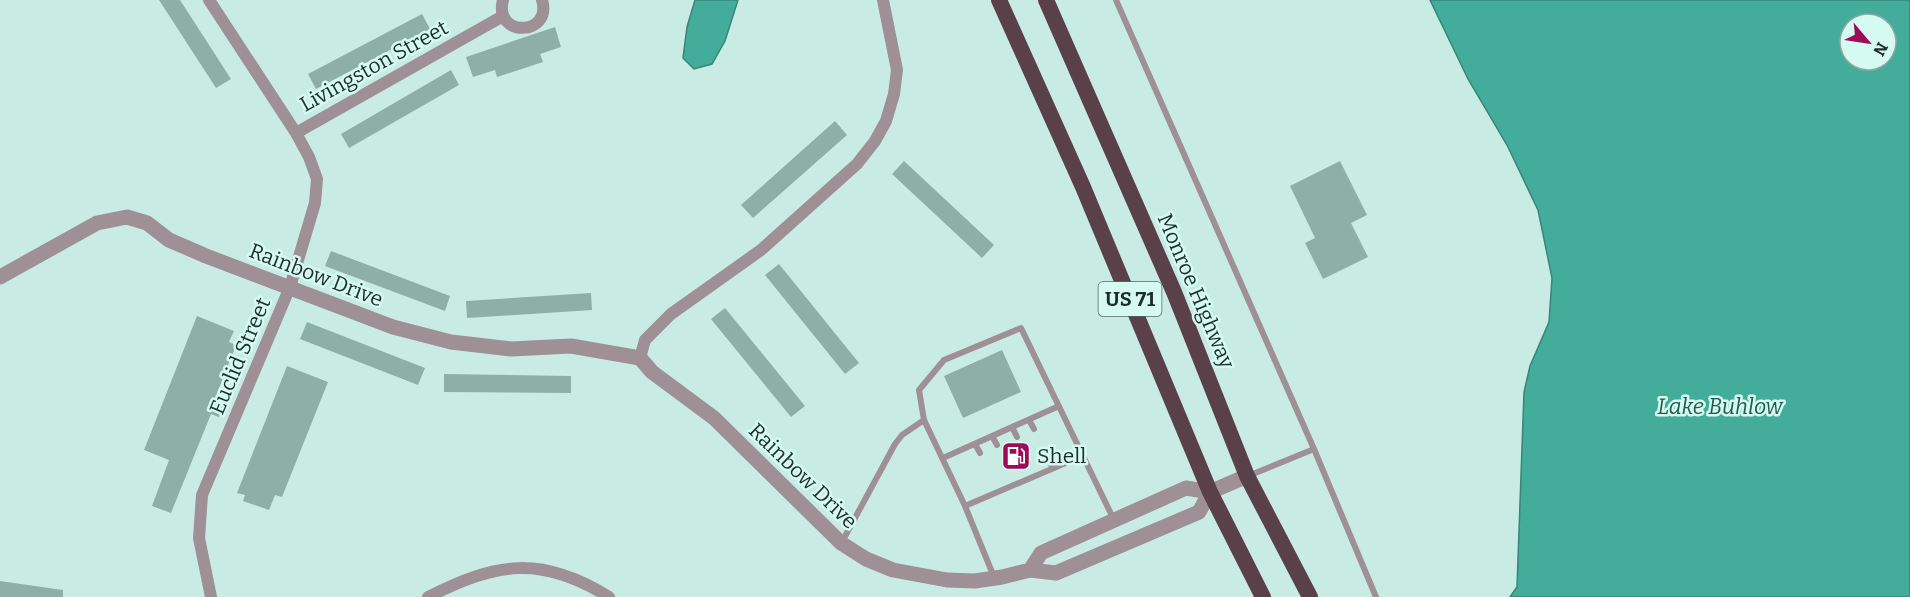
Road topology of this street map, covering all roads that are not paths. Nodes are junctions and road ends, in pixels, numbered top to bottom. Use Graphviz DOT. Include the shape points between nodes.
graph roads {
  1 [pos="209,0"];
  2 [pos="503,0"];
  3 [pos="542,0"];
  4 [pos="883,0"];
  5 [pos="999,0"];
  6 [pos="1046,0"];
  7 [pos="1116,0"];
  8 [pos="503,16"];
  9 [pos="296,133"];
  10 [pos="0,277"];
  11 [pos="290,287"];
  12 [pos="640,358"];
  13 [pos="1059,406"];
  14 [pos="924,420"];
  15 [pos="1029,420"];
  16 [pos="1012,428"];
  17 [pos="1034,429"];
  18 [pos="992,436"];
  19 [pos="1017,437"];
  20 [pos="975,444"];
  21 [pos="997,445"];
  22 [pos="1314,449"];
  23 [pos="980,453"];
  24 [pos="1082,456"];
  25 [pos="943,458"];
  26 [pos="1048,459"];
  27 [pos="1031,466"];
  28 [pos="1053,468"];
  29 [pos="1012,474"];
  30 [pos="1035,476"];
  31 [pos="1247,476"];
  32 [pos="994,482"];
  33 [pos="1016,483"];
  34 [pos="998,491"];
  35 [pos="1210,492"];
  36 [pos="965,506"];
  37 [pos="1115,521"];
  38 [pos="841,543"];
  39 [pos="1030,570"];
  40 [pos="994,578"];
  41 [pos="211,597"];
  42 [pos="428,597"];
  43 [pos="609,597"];
  44 [pos="1263,597"];
  45 [pos="1310,597"];
  46 [pos="1376,597"];
  1 -- 9 [label="street, Euclid Street"];
  2 -- 8 [label="street"];
  3 -- 8 [label="street" via="540,19 526,28 512,26"];
  4 -- 12 [label="street" via="897,70 894,94 875,141 857,164 761,250 671,314 645,340"];
  5 -- 35 [label="highway, US 71" via="1083,187"];
  6 -- 31 [label="highway, Monroe Highway / US 71" via="1174,292"];
  7 -- 22 [label="lane"];
  8 -- 9 [label="street, Livingston Street"];
  9 -- 11 [label="street, Euclid Street" via="317,179 315,203"];
  10 -- 11 [label="street, Rainbow Drive" via="96,224 127,217 147,223 169,240 206,256"];
  11 -- 12 [label="street, Rainbow Drive" via="393,327 451,342 511,349 571,346"];
  11 -- 41 [label="street, Euclid Street" via="202,495 199,538"];
  12 -- 38 [label="street, Rainbow Drive" via="652,372 714,418"];
  13 -- 14 [label="lane" via="1021,328 944,360 919,390"];
  13 -- 15 [label="lane"];
  13 -- 24 [label="lane"];
  14 -- 25 [label="lane"];
  14 -- 38 [label="lane" via="895,444"];
  15 -- 16 [label="lane"];
  15 -- 17 [label="lane"];
  16 -- 18 [label="lane"];
  16 -- 19 [label="lane"];
  18 -- 20 [label="lane"];
  18 -- 21 [label="lane"];
  20 -- 23 [label="lane"];
  20 -- 25 [label="lane"];
  22 -- 31 [label="lane"];
  22 -- 46 [label="lane"];
  24 -- 28 [label="lane"];
  24 -- 37 [label="lane"];
  25 -- 36 [label="lane"];
  26 -- 28 [label="lane"];
  27 -- 30 [label="lane"];
  28 -- 30 [label="lane"];
  29 -- 33 [label="lane"];
  30 -- 33 [label="lane"];
  31 -- 35 [label="street, Rainbow Drive"];
  31 -- 45 [label="highway, Monroe Highway / US 71"];
  32 -- 34 [label="lane"];
  33 -- 34 [label="lane"];
  34 -- 36 [label="lane"];
  35 -- 37 [label="street, Rainbow Drive" via="1186,488"];
  35 -- 39 [label="street, Rainbow Drive" via="1199,512 1056,573"];
  35 -- 44 [label="highway, US 71"];
  36 -- 40 [label="lane"];
  37 -- 39 [label="street, Rainbow Drive" via="1041,553"];
  38 -- 40 [label="street, Rainbow Drive" via="866,559 917,576 975,581"];
  39 -- 40 [label="street, Rainbow Drive"];
  42 -- 43 [label="street" via="498,569 541,568 586,582"];
}
